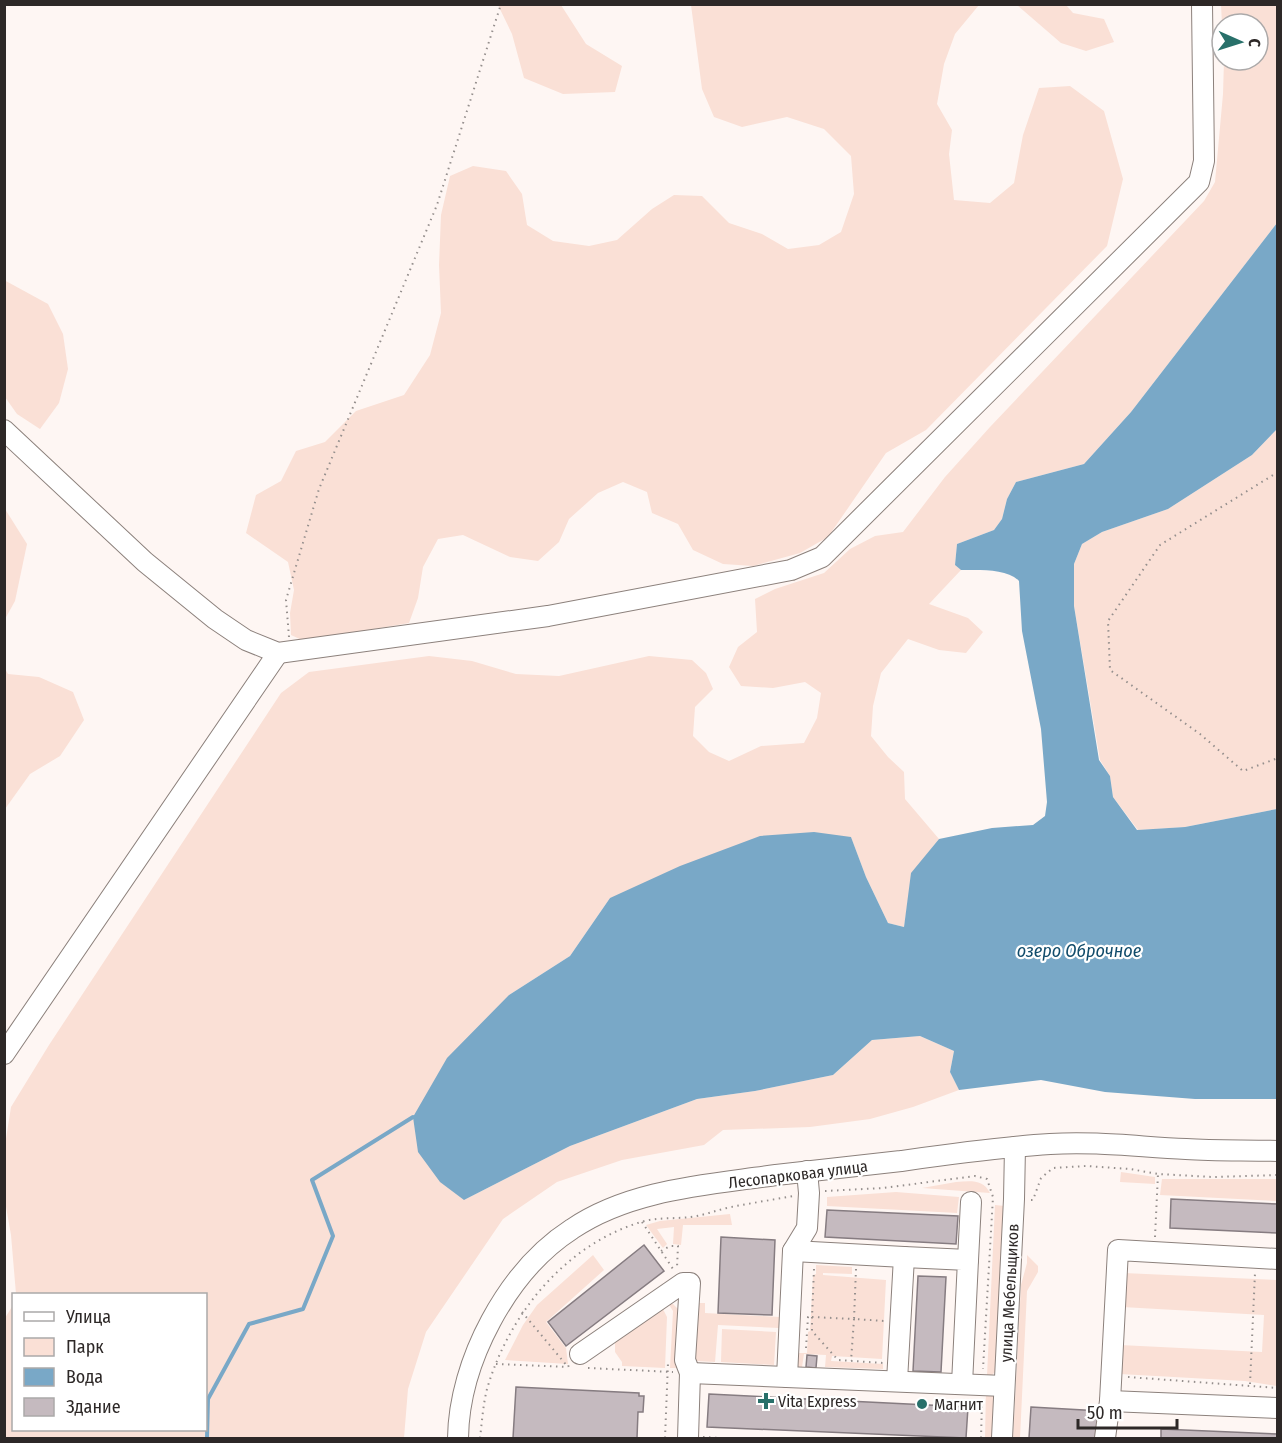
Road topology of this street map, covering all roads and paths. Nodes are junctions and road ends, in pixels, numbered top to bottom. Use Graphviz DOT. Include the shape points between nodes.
graph roads {
  1 [pos="501,4"];
  2 [pos="1202,4"];
  3 [pos="4,430"];
  4 [pos="1278,472"];
  5 [pos="285,652"];
  6 [pos="1278,758"];
  7 [pos="4,1053"];
  8 [pos="1015,1147"];
  9 [pos="1278,1151"];
  10 [pos="807,1171"];
  11 [pos="1158,1174"];
  12 [pos="1278,1176"];
  13 [pos="809,1193"];
  14 [pos="1028,1200"];
  15 [pos="971,1202"];
  16 [pos="642,1222"];
  17 [pos="1155,1238"];
  18 [pos="793,1251"];
  19 [pos="815,1252"];
  20 [pos="857,1254"];
  21 [pos="904,1257"];
  22 [pos="1256,1258"];
  23 [pos="1278,1259"];
  24 [pos="968,1260"];
  25 [pos="683,1282"];
  26 [pos="812,1317"];
  27 [pos="854,1319"];
  28 [pos="888,1321"];
  29 [pos="669,1360"];
  30 [pos="851,1361"];
  31 [pos="576,1363"];
  32 [pos="496,1364"];
  33 [pos="668,1372"];
  34 [pos="690,1373"];
  35 [pos="787,1377"];
  36 [pos="1127,1377"];
  37 [pos="897,1378"];
  38 [pos="962,1384"];
  39 [pos="1250,1384"];
  40 [pos="982,1385"];
  41 [pos="1004,1386"];
  42 [pos="1278,1388"];
  43 [pos="1110,1401"];
  44 [pos="1278,1408"];
  45 [pos="458,1438"];
  46 [pos="480,1438"];
  47 [pos="665,1438"];
  48 [pos="695,1438"];
  49 [pos="721,1438"];
  50 [pos="981,1438"];
  51 [pos="1002,1438"];
  52 [pos="1105,1438"];
  1 -- 5 [label="path" via="437,205 319,489 286,600"];
  2 -- 5 [label="street" via="1204,161 1199,182 822,557 791,570 548,616"];
  3 -- 5 [label="street" via="145,562 215,619 246,640"];
  4 -- 6 [label="path" via="1160,545 1108,621 1110,670 1200,734 1243,771"];
  5 -- 7 [label="street"];
  8 -- 9 [label="street, Лесопарковая улица" via="1106,1143"];
  8 -- 10 [label="street, Лесопарковая улица"];
  8 -- 41 [label="street, улица Мебельщиков"];
  10 -- 13 [label="street"];
  10 -- 45 [label="street, Лесопарковая улица" via="665,1192 601,1212 571,1229 521,1275 501,1304 480,1344 465,1386"];
  11 -- 12 [label="path"];
  11 -- 14 [label="path" via="1086,1166 1053,1168 1041,1178 1033,1200"];
  11 -- 17 [label="path"];
  13 -- 16 [label="path" via="713,1213"];
  13 -- 18 [label="street" via="807,1228"];
  13 -- 40 [label="path" via="975,1176 987,1179 993,1197"];
  15 -- 24 [label="street"];
  16 -- 25 [label="path"];
  16 -- 32 [label="path" via="594,1244 563,1266 522,1312"];
  18 -- 19 [label="street"];
  18 -- 35 [label="street"];
  19 -- 20 [label="street"];
  19 -- 26 [label="path"];
  20 -- 21 [label="street"];
  20 -- 27 [label="path"];
  21 -- 24 [label="street"];
  21 -- 37 [label="street"];
  22 -- 23 [label="street"];
  22 -- 39 [label="path"];
  22 -- 43 [label="street" via="1118,1250"];
  24 -- 38 [label="street"];
  25 -- 31 [label="street"];
  25 -- 34 [label="street" via="690,1283 685,1360"];
  26 -- 27 [label="path"];
  26 -- 30 [label="path" via="812,1331 838,1360"];
  27 -- 28 [label="path"];
  27 -- 30 [label="path"];
  29 -- 33 [label="path"];
  30 -- 37 [label="path" via="885,1363"];
  31 -- 32 [label="path"];
  31 -- 33 [label="path"];
  32 -- 46 [label="path" via="486,1391"];
  33 -- 34 [label="path"];
  33 -- 47 [label="path"];
  34 -- 35 [label="street"];
  34 -- 48 [label="street"];
  35 -- 37 [label="street"];
  36 -- 39 [label="path"];
  37 -- 38 [label="street"];
  38 -- 40 [label="street"];
  39 -- 42 [label="path"];
  40 -- 41 [label="street"];
  40 -- 50 [label="path"];
  41 -- 51 [label="street, улица Мебельщиков"];
  43 -- 44 [label="street"];
  43 -- 52 [label="street"];
  48 -- 49 [label="path"];
}
